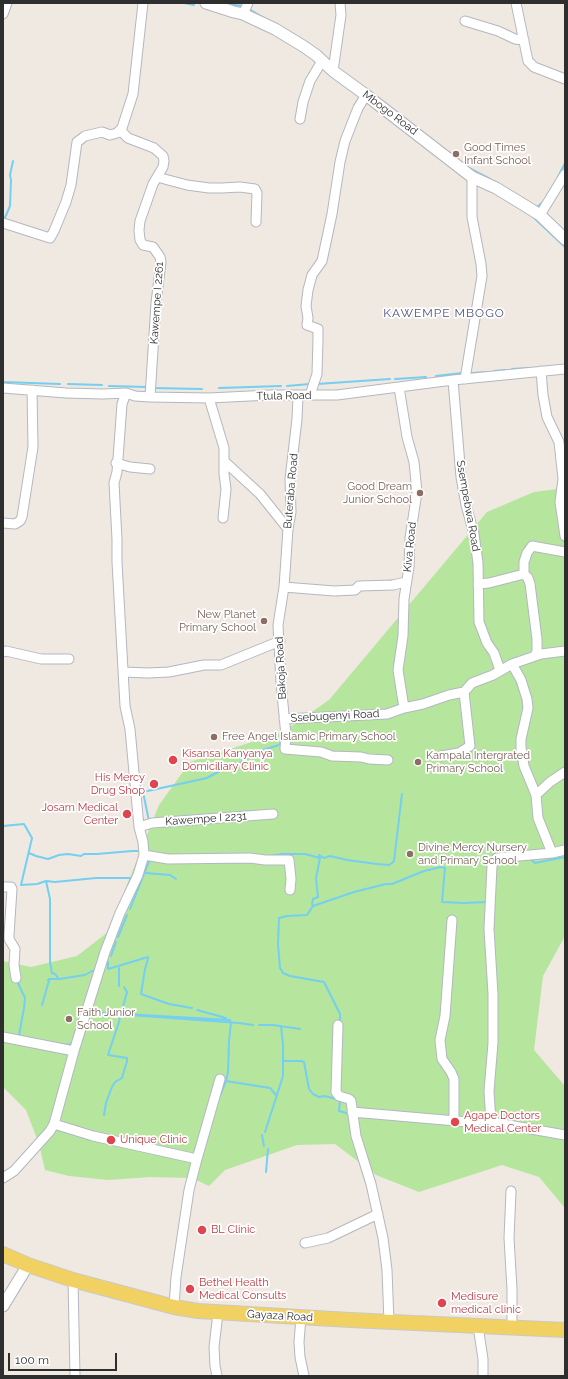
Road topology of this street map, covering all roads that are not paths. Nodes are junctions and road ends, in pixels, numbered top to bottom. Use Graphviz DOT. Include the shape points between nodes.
graph roads {
  1 [pos="7,3"];
  2 [pos="143,3"];
  3 [pos="206,3"];
  4 [pos="248,3"];
  5 [pos="340,3"];
  6 [pos="516,3"];
  7 [pos="3,14"];
  8 [pos="243,14"];
  9 [pos="465,21"];
  10 [pos="524,40"];
  11 [pos="320,63"];
  12 [pos="333,71"];
  13 [pos="565,79"];
  14 [pos="366,95"];
  15 [pos="300,120"];
  16 [pos="122,128"];
  17 [pos="565,174"];
  18 [pos="156,177"];
  19 [pos="472,177"];
  20 [pos="540,215"];
  21 [pos="256,222"];
  22 [pos="3,223"];
  23 [pos="565,239"];
  24 [pos="565,369"];
  25 [pos="541,371"];
  26 [pos="465,379"];
  27 [pos="453,380"];
  28 [pos="399,387"];
  29 [pos="3,388"];
  30 [pos="32,390"];
  31 [pos="126,393"];
  32 [pos="310,395"];
  33 [pos="298,396"];
  34 [pos="150,397"];
  35 [pos="209,398"];
  36 [pos="224,461"];
  37 [pos="116,463"];
  38 [pos="150,469"];
  39 [pos="223,518"];
  40 [pos="3,523"];
  41 [pos="288,529"];
  42 [pos="565,536"];
  43 [pos="565,552"];
  44 [pos="524,574"];
  45 [pos="406,582"];
  46 [pos="478,584"];
  47 [pos="284,588"];
  48 [pos="280,641"];
  49 [pos="565,651"];
  50 [pos="3,652"];
  51 [pos="535,656"];
  52 [pos="69,659"];
  53 [pos="512,664"];
  54 [pos="500,670"];
  55 [pos="123,672"];
  56 [pos="464,692"];
  57 [pos="404,708"];
  58 [pos="284,719"];
  59 [pos="441,756"];
  60 [pos="388,760"];
  61 [pos="565,772"];
  62 [pos="536,795"];
  63 [pos="273,814"];
  64 [pos="139,826"];
  65 [pos="565,850"];
  66 [pos="552,853"];
  67 [pos="144,855"];
  68 [pos="3,887"];
  69 [pos="290,890"];
  70 [pos="452,920"];
  71 [pos="7,944"];
  72 [pos="16,978"];
  73 [pos="338,1025"];
  74 [pos="3,1037"];
  75 [pos="74,1051"];
  76 [pos="220,1079"];
  77 [pos="352,1112"];
  78 [pos="454,1121"];
  79 [pos="491,1122"];
  80 [pos="54,1124"];
  81 [pos="565,1135"];
  82 [pos="197,1159"];
  83 [pos="3,1178"];
  84 [pos="511,1191"];
  85 [pos="378,1214"];
  86 [pos="305,1243"];
  87 [pos="3,1254"];
  88 [pos="28,1265"];
  89 [pos="73,1280"];
  90 [pos="3,1306"];
  91 [pos="174,1307"];
  92 [pos="218,1313"];
  93 [pos="301,1317"];
  94 [pos="389,1322"];
  95 [pos="478,1326"];
  96 [pos="512,1327"];
  97 [pos="565,1330"];
  98 [pos="75,1376"];
  99 [pos="217,1376"];
  100 [pos="304,1376"];
  101 [pos="484,1376"];
  1 -- 7 [label="street"];
  2 -- 16 [label="street" via="133,94"];
  3 -- 8 [label="street, Mbogo Road"];
  4 -- 8 [label="street"];
  5 -- 12 [label="street" via="341,15"];
  6 -- 10 [label="street"];
  8 -- 11 [label="street, Mbogo Road" via="290,37 316,55"];
  9 -- 10 [label="street"];
  10 -- 13 [label="street" via="531,65"];
  11 -- 12 [label="street, Mbogo Road"];
  11 -- 15 [label="street" via="303,102"];
  12 -- 14 [label="street, Mbogo Road"];
  14 -- 19 [label="street, Mbogo Road"];
  14 -- 32 [label="street" via="345,141 322,261 312,274 306,300 307,325 318,329 317,374"];
  16 -- 18 [label="street, Kawempe I 2261" via="122,132 128,138 154,148 163,156 163,167"];
  16 -- 22 [label="street" via="110,135 102,132 85,136 77,142 71,185 50,238"];
  17 -- 20 [label="street"];
  18 -- 21 [label="street" via="209,188 255,189 258,193"];
  18 -- 34 [label="street, Kawempe I 2261" via="139,230 140,240 143,244 153,247 161,262"];
  19 -- 20 [label="street, Mbogo Road" via="496,188"];
  19 -- 26 [label="street" via="472,217 482,276"];
  20 -- 23 [label="street, Mbogo Road"];
  24 -- 25 [label="street, Ttula Road"];
  25 -- 26 [label="street, Ttula Road"];
  25 -- 42 [label="street" via="547,417 559,442 563,479 560,502"];
  26 -- 27 [label="street, Ttula Road"];
  27 -- 28 [label="street, Ttula Road"];
  27 -- 46 [label="street, Ssempebwa Road" via="461,477 474,534"];
  28 -- 32 [label="street, Ttula Road" via="337,395"];
  28 -- 45 [label="street, Kiva Road" via="414,462 417,492"];
  29 -- 30 [label="street, Ttula Road"];
  30 -- 31 [label="street, Ttula Road"];
  30 -- 40 [label="street" via="33,447 22,516 15,524"];
  31 -- 34 [label="street, Ttula Road"];
  31 -- 37 [label="street" via="122,404"];
  32 -- 33 [label="street, Ttula Road"];
  33 -- 35 [label="street, Ttula Road"];
  33 -- 41 [label="street, Buteraba Road"];
  34 -- 35 [label="street, Ttula Road"];
  35 -- 36 [label="street" via="224,448"];
  36 -- 39 [label="street" via="226,489"];
  36 -- 41 [label="street" via="260,494"];
  37 -- 38 [label="street"];
  37 -- 55 [label="street" via="114,496"];
  41 -- 47 [label="street, Buteraba Road"];
  43 -- 44 [label="street" via="532,546 524,562"];
  44 -- 46 [label="street"];
  44 -- 51 [label="street" via="530,584 537,645"];
  45 -- 47 [label="street" via="359,586 355,590"];
  45 -- 57 [label="street, Kiva Road" via="398,670"];
  46 -- 54 [label="street, Ssempebwa Road" via="479,622"];
  47 -- 48 [label="street, Bakoja Road" via="278,625"];
  48 -- 55 [label="street" via="221,665 204,665 148,674"];
  48 -- 58 [label="street, Bakoja Road" via="280,683"];
  49 -- 51 [label="street, Ssebugenyi Road"];
  50 -- 52 [label="street" via="41,659"];
  51 -- 53 [label="street, Ssebugenyi Road"];
  53 -- 54 [label="street, Ssebugenyi Road"];
  53 -- 62 [label="street" via="527,698 528,708 521,747 524,766"];
  54 -- 56 [label="street, Ssebugenyi Road" via="472,683"];
  55 -- 64 [label="street"];
  56 -- 57 [label="street, Ssebugenyi Road"];
  56 -- 59 [label="street" via="470,746 459,753"];
  57 -- 58 [label="street, Ssebugenyi Road" via="387,714"];
  58 -- 60 [label="street, Bakoja Road" via="285,749"];
  61 -- 62 [label="street"];
  62 -- 66 [label="street" via="538,818"];
  63 -- 64 [label="street, Kawempe I 2231"];
  64 -- 67 [label="street"];
  65 -- 66 [label="street"];
  66 -- 79 [label="street" via="497,858 492,866 489,929 494,994 489,1091"];
  67 -- 69 [label="street" via="168,859 289,860"];
  67 -- 75 [label="street" via="105,952"];
  68 -- 71 [label="street" via="12,888"];
  70 -- 78 [label="street" via="445,1016 440,1044 442,1059 454,1079"];
  71 -- 72 [label="street" via="15,949"];
  73 -- 77 [label="street" via="336,1092 351,1101"];
  74 -- 75 [label="street"];
  75 -- 80 [label="street"];
  76 -- 82 [label="street"];
  77 -- 78 [label="street"];
  77 -- 85 [label="street" via="356,1136"];
  78 -- 79 [label="street"];
  79 -- 81 [label="street"];
  80 -- 82 [label="street" via="93,1136"];
  80 -- 83 [label="street" via="14,1171"];
  82 -- 91 [label="street" via="188,1190"];
  84 -- 96 [label="street" via="509,1238"];
  85 -- 86 [label="street" via="328,1238"];
  85 -- 94 [label="street" via="387,1270"];
  87 -- 88 [label="main road, Gayaza Road"];
  88 -- 89 [label="main road, Gayaza Road"];
  88 -- 90 [label="street"];
  89 -- 91 [label="main road, Gayaza Road"];
  89 -- 98 [label="street"];
  91 -- 92 [label="main road, Gayaza Road"];
  92 -- 93 [label="main road, Gayaza Road"];
  92 -- 99 [label="street" via="214,1347"];
  93 -- 94 [label="main road, Gayaza Road"];
  93 -- 100 [label="street" via="299,1342"];
  94 -- 95 [label="main road, Gayaza Road"];
  95 -- 96 [label="main road, Gayaza Road"];
  95 -- 101 [label="street"];
  96 -- 97 [label="main road, Gayaza Road"];
}
